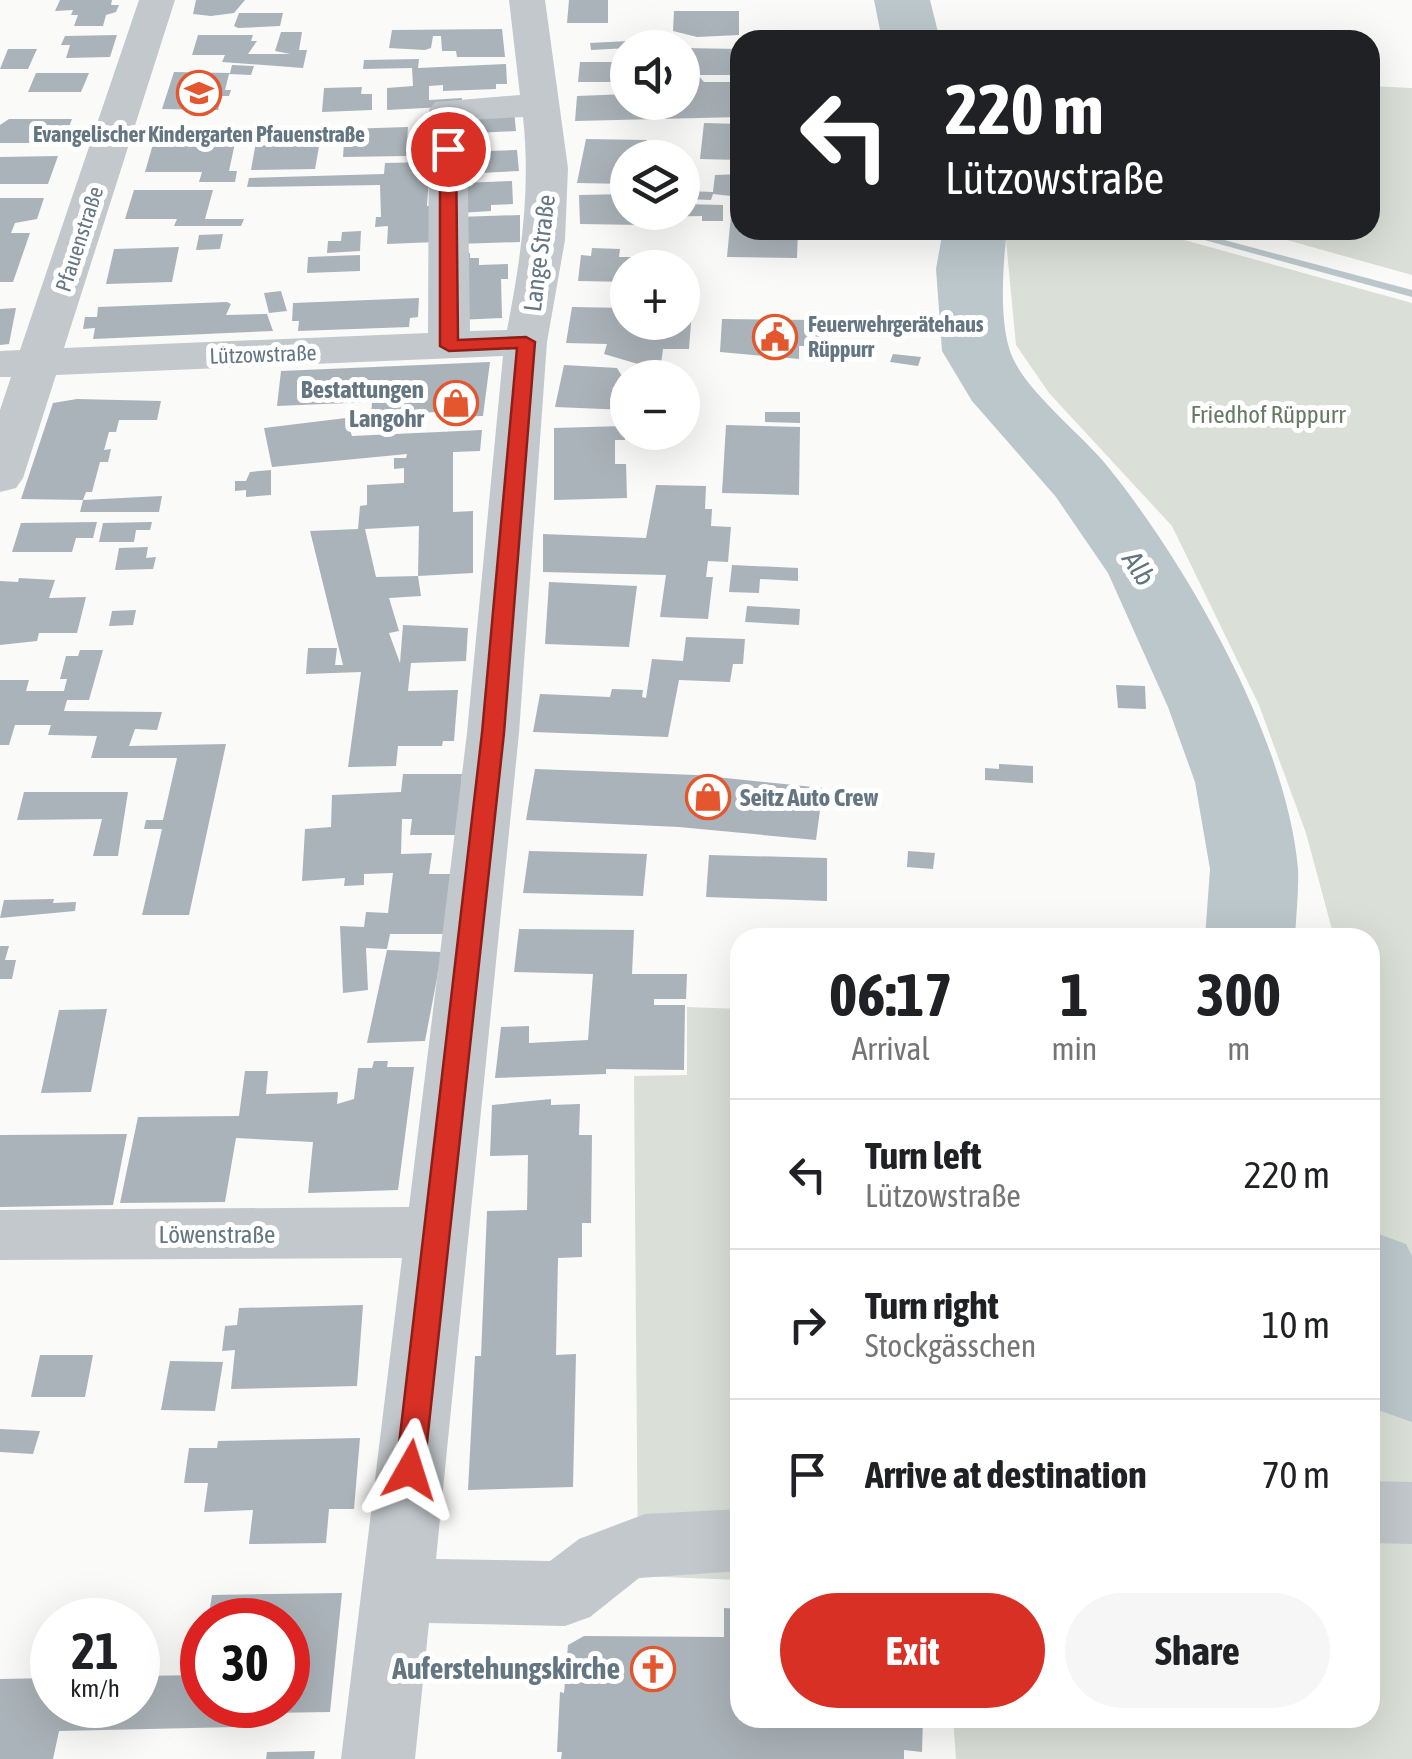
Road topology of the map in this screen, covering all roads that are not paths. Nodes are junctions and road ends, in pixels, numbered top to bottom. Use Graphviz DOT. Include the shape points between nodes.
graph roads {
  1 [pos="157,0"];
  2 [pos="527,0"];
  3 [pos="541,105"];
  4 [pos="526,342"];
  5 [pos="449,346"];
  6 [pos="20,363"];
  7 [pos="0,478"];
  8 [pos="435,1232"];
  9 [pos="0,1236"];
  10 [pos="730,1540"];
  11 [pos="398,1590"];
  12 [pos="378,1759"];
  1 -- 6 [label="street, Pfauenstraße"];
  2 -- 3 [label="street, Lange Straße"];
  3 -- 4 [label="street, Lange Straße" via="546,240"];
  3 -- 5 [label="street" via="448,110"];
  4 -- 5 [label="street, Lützowstraße"];
  4 -- 8 [label="street, Lange Straße" via="493,733"];
  5 -- 6 [label="street, Lützowstraße"];
  6 -- 7 [label="street, Pfauenstraße"];
  8 -- 9 [label="street, Löwenstraße"];
  8 -- 11 [label="street, Lange Straße"];
  10 -- 11 [label="street" via="653,1540 588,1567 565,1594"];
  11 -- 12 [label="street, Lange Straße"];
}
